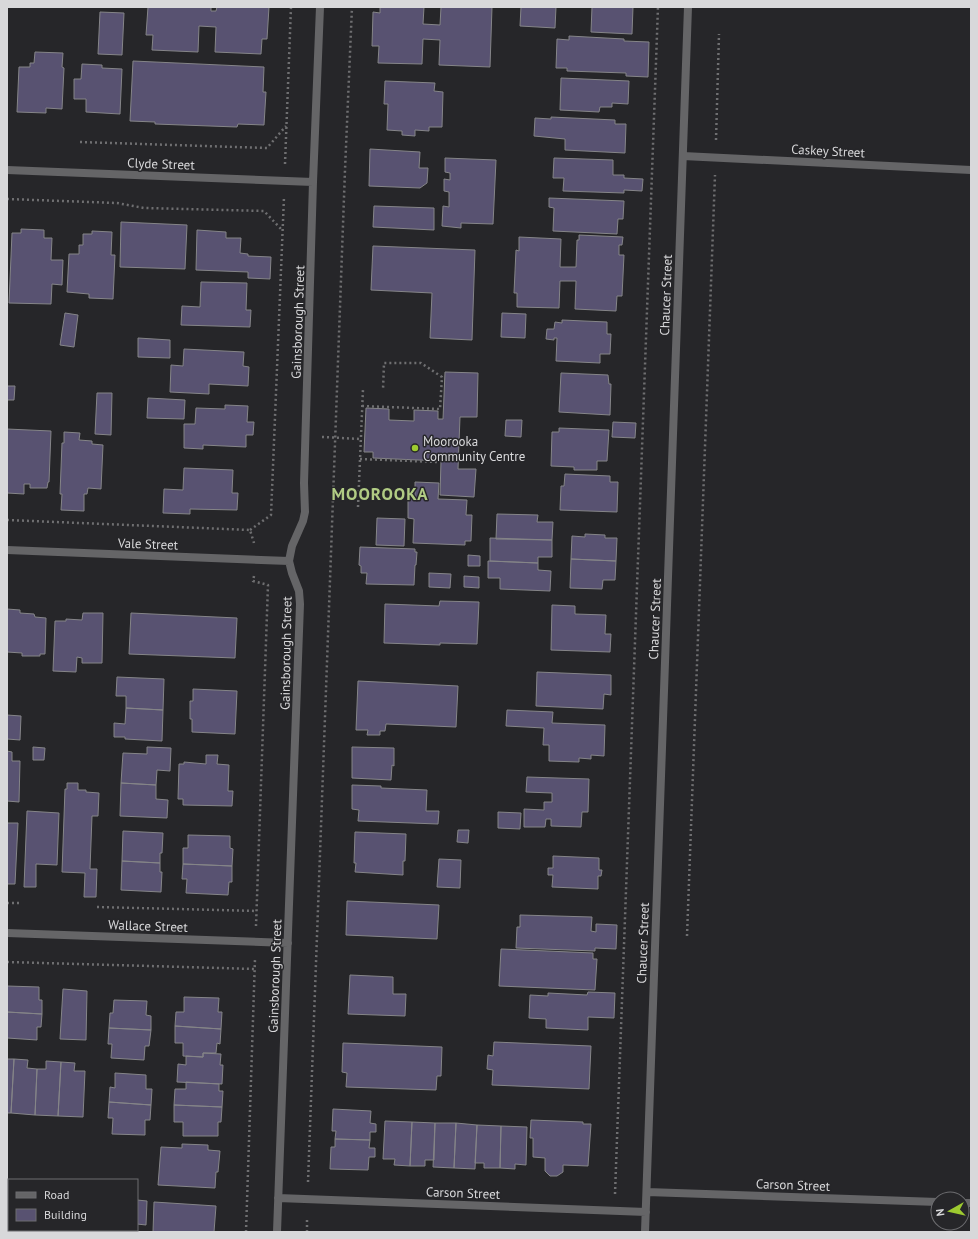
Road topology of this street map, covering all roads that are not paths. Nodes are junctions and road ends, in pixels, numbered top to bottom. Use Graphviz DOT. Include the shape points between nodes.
graph roads {
  1 [pos="320,7"];
  2 [pos="688,7"];
  3 [pos="683,156"];
  4 [pos="7,170"];
  5 [pos="971,170"];
  6 [pos="313,182"];
  7 [pos="7,550"];
  8 [pos="289,561"];
  9 [pos="7,933"];
  10 [pos="288,943"];
  11 [pos="648,1192"];
  12 [pos="278,1198"];
  13 [pos="930,1202"];
  14 [pos="646,1212"];
  15 [pos="277,1232"];
  16 [pos="645,1232"];
  1 -- 6 [label="street, Gainsborough Street"];
  2 -- 3 [label="street, Chaucer Street"];
  3 -- 5 [label="street, Caskey Street"];
  3 -- 11 [label="street, Chaucer Street"];
  4 -- 6 [label="street, Clyde Street"];
  6 -- 8 [label="street, Gainsborough Street" via="305,512"];
  7 -- 8 [label="street, Vale Street"];
  8 -- 10 [label="street, Gainsborough Street" via="299,591 300,604"];
  9 -- 10 [label="street, Wallace Street"];
  10 -- 12 [label="street, Gainsborough Street"];
  11 -- 13 [label="street, Carson Street"];
  11 -- 14 [label="street, Chaucer Street"];
  12 -- 14 [label="street, Carson Street"];
  12 -- 15 [label="street, Gainsborough Street"];
  14 -- 16 [label="street, Chaucer Street"];
}
